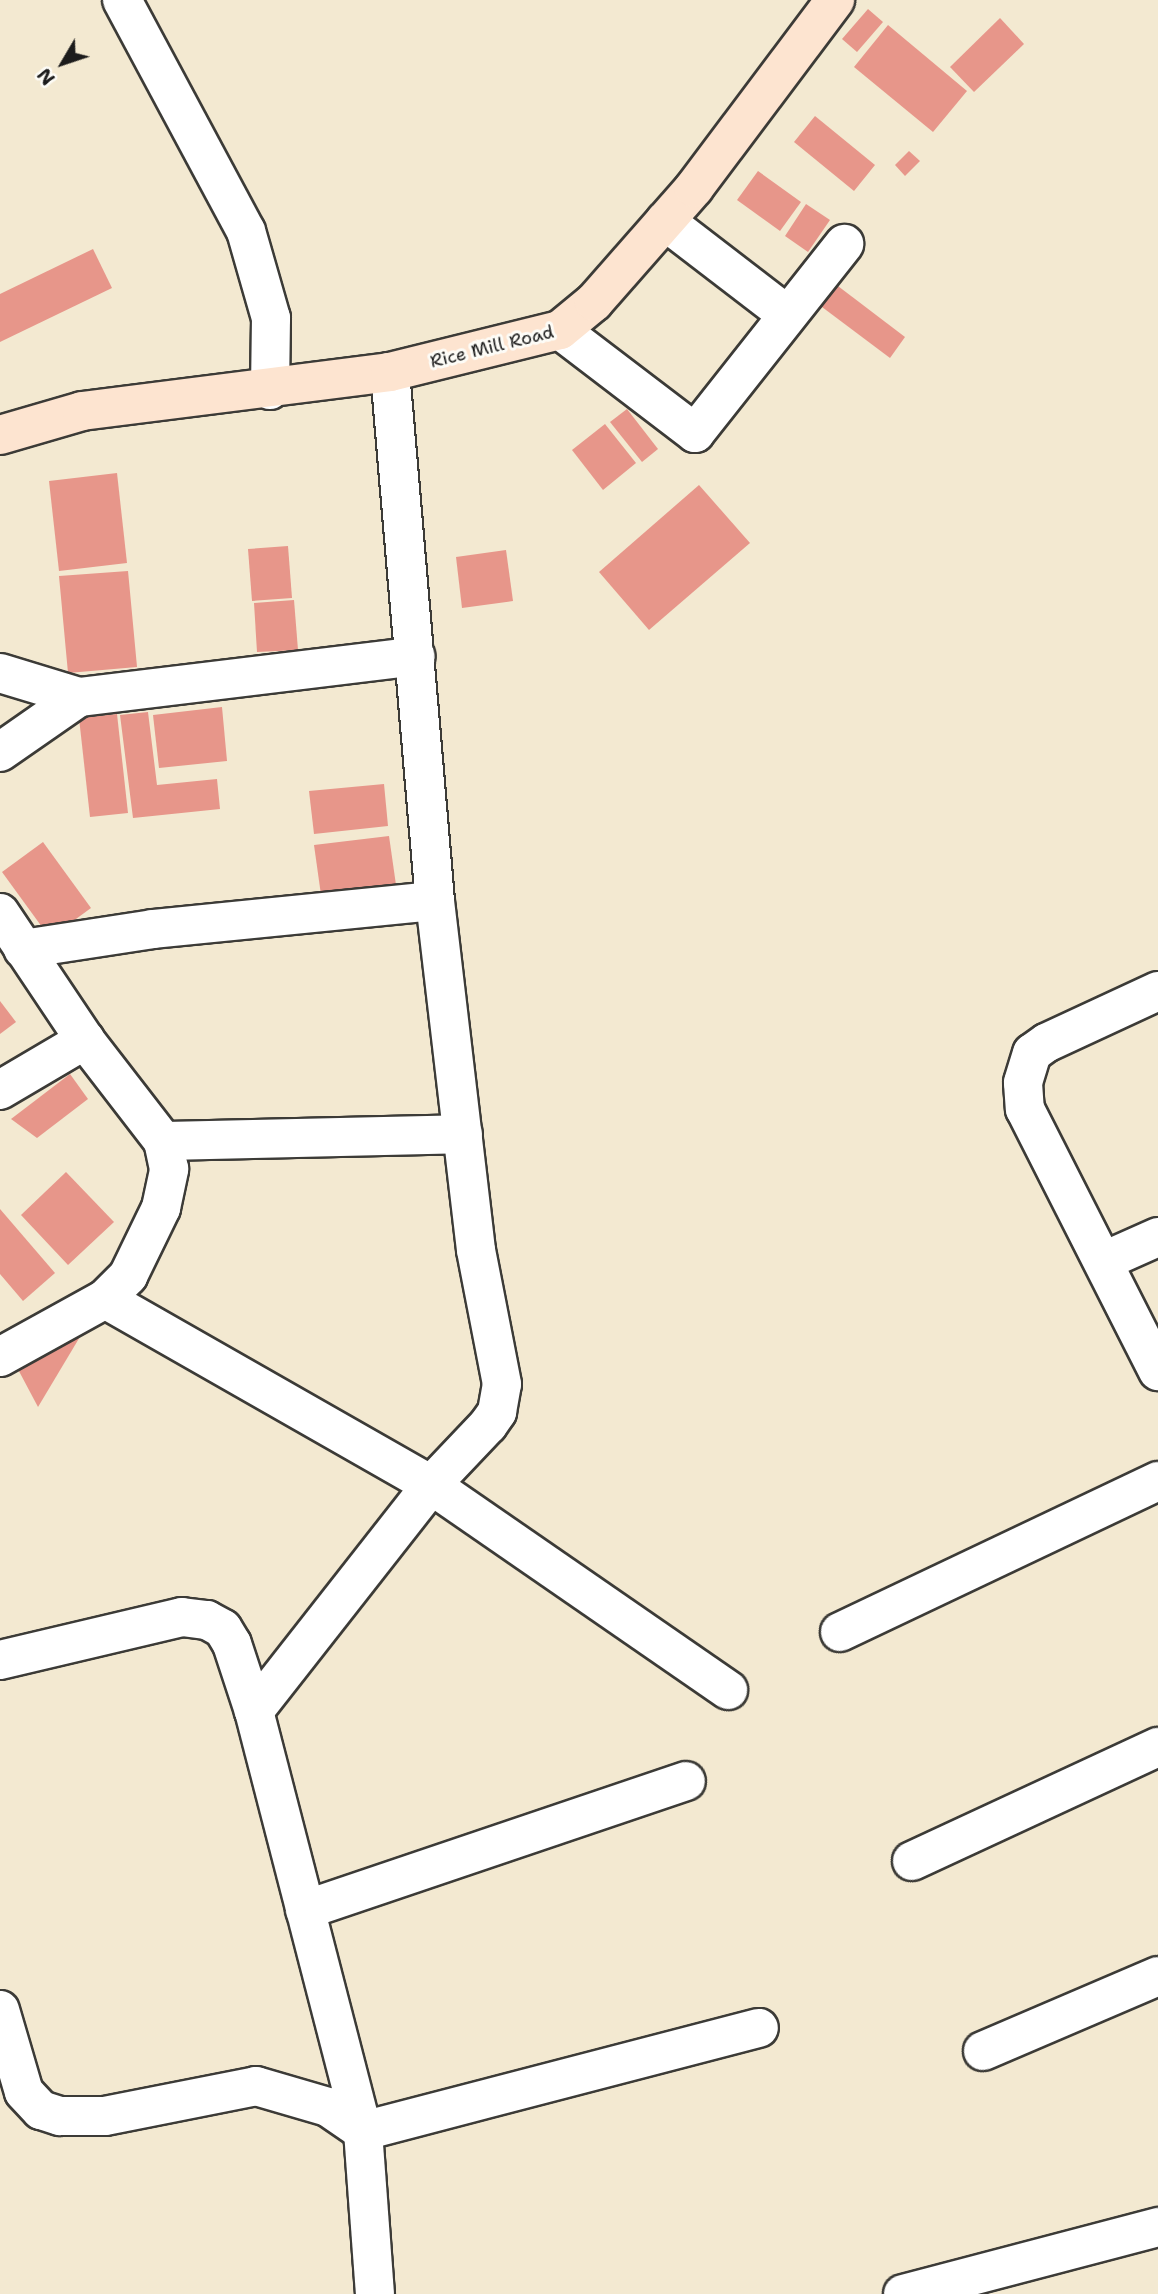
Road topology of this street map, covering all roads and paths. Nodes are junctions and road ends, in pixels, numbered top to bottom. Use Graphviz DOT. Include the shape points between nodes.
graph roads {
  1 [pos="122,0"];
  2 [pos="835,0"];
  3 [pos="665,221"];
  4 [pos="844,244"];
  5 [pos="786,314"];
  6 [pos="560,330"];
  7 [pos="390,372"];
  8 [pos="270,390"];
  9 [pos="0,435"];
  10 [pos="416,656"];
  11 [pos="0,673"];
  12 [pos="79,697"];
  13 [pos="0,752"];
  14 [pos="435,901"];
  15 [pos="0,914"];
  16 [pos="23,949"];
  17 [pos="1158,991"];
  18 [pos="85,1040"];
  19 [pos="0,1090"];
  20 [pos="463,1134"];
  21 [pos="163,1141"];
  22 [pos="1158,1237"];
  23 [pos="1104,1261"];
  24 [pos="105,1299"];
  25 [pos="0,1357"];
  26 [pos="1158,1371"];
  27 [pos="1158,1481"];
  28 [pos="431,1485"];
  29 [pos="839,1632"];
  30 [pos="0,1660"];
  31 [pos="728,1690"];
  32 [pos="254,1711"];
  33 [pos="1158,1747"];
  34 [pos="686,1781"];
  35 [pos="912,1861"];
  36 [pos="305,1910"];
  37 [pos="1158,1976"];
  38 [pos="0,2010"];
  39 [pos="759,2028"];
  40 [pos="983,2051"];
  41 [pos="363,2131"];
  42 [pos="1158,2227"];
  43 [pos="375,2294"];
  44 [pos="903,2294"];
  1 -- 8 [label="street" via="246,231 271,318"];
  2 -- 3 [label="main road, Rice Mill Road"];
  3 -- 5 [label="street"];
  3 -- 6 [label="main road, Rice Mill Road" via="594,302"];
  4 -- 5 [label="street"];
  5 -- 6 [label="street" via="695,433"];
  6 -- 7 [label="main road, Rice Mill Road"];
  7 -- 8 [label="main road, Rice Mill Road"];
  7 -- 10 [label="street"];
  8 -- 9 [label="main road, Rice Mill Road" via="82,411"];
  10 -- 12 [label="street"];
  10 -- 14 [label="street"];
  11 -- 12 [label="street"];
  12 -- 13 [label="street"];
  14 -- 16 [label="street" via="153,929"];
  14 -- 20 [label="street"];
  15 -- 16 [label="street"];
  16 -- 18 [label="street"];
  17 -- 23 [label="street" via="1045,1043 1032,1053 1025,1067 1025,1109"];
  18 -- 19 [label="street"];
  18 -- 21 [label="street"];
  20 -- 21 [label="street"];
  20 -- 28 [label="street" via="476,1250 502,1384 497,1412 488,1425"];
  21 -- 24 [label="street" via="169,1168 161,1208 133,1267"];
  22 -- 23 [label="street"];
  23 -- 26 [label="street"];
  24 -- 25 [label="street"];
  24 -- 28 [label="street"];
  27 -- 29 [label="street"];
  28 -- 31 [label="street"];
  28 -- 32 [label="street"];
  30 -- 32 [label="street" via="160,1621 207,1620 223,1629 232,1644"];
  32 -- 36 [label="street"];
  33 -- 35 [label="street"];
  34 -- 36 [label="street"];
  36 -- 41 [label="street"];
  37 -- 40 [label="street"];
  38 -- 41 [label="street" via="24,2092 41,2109 60,2116 105,2116 256,2086 328,2107"];
  39 -- 41 [label="street"];
  41 -- 43 [label="street"];
  42 -- 44 [label="street"];
}
